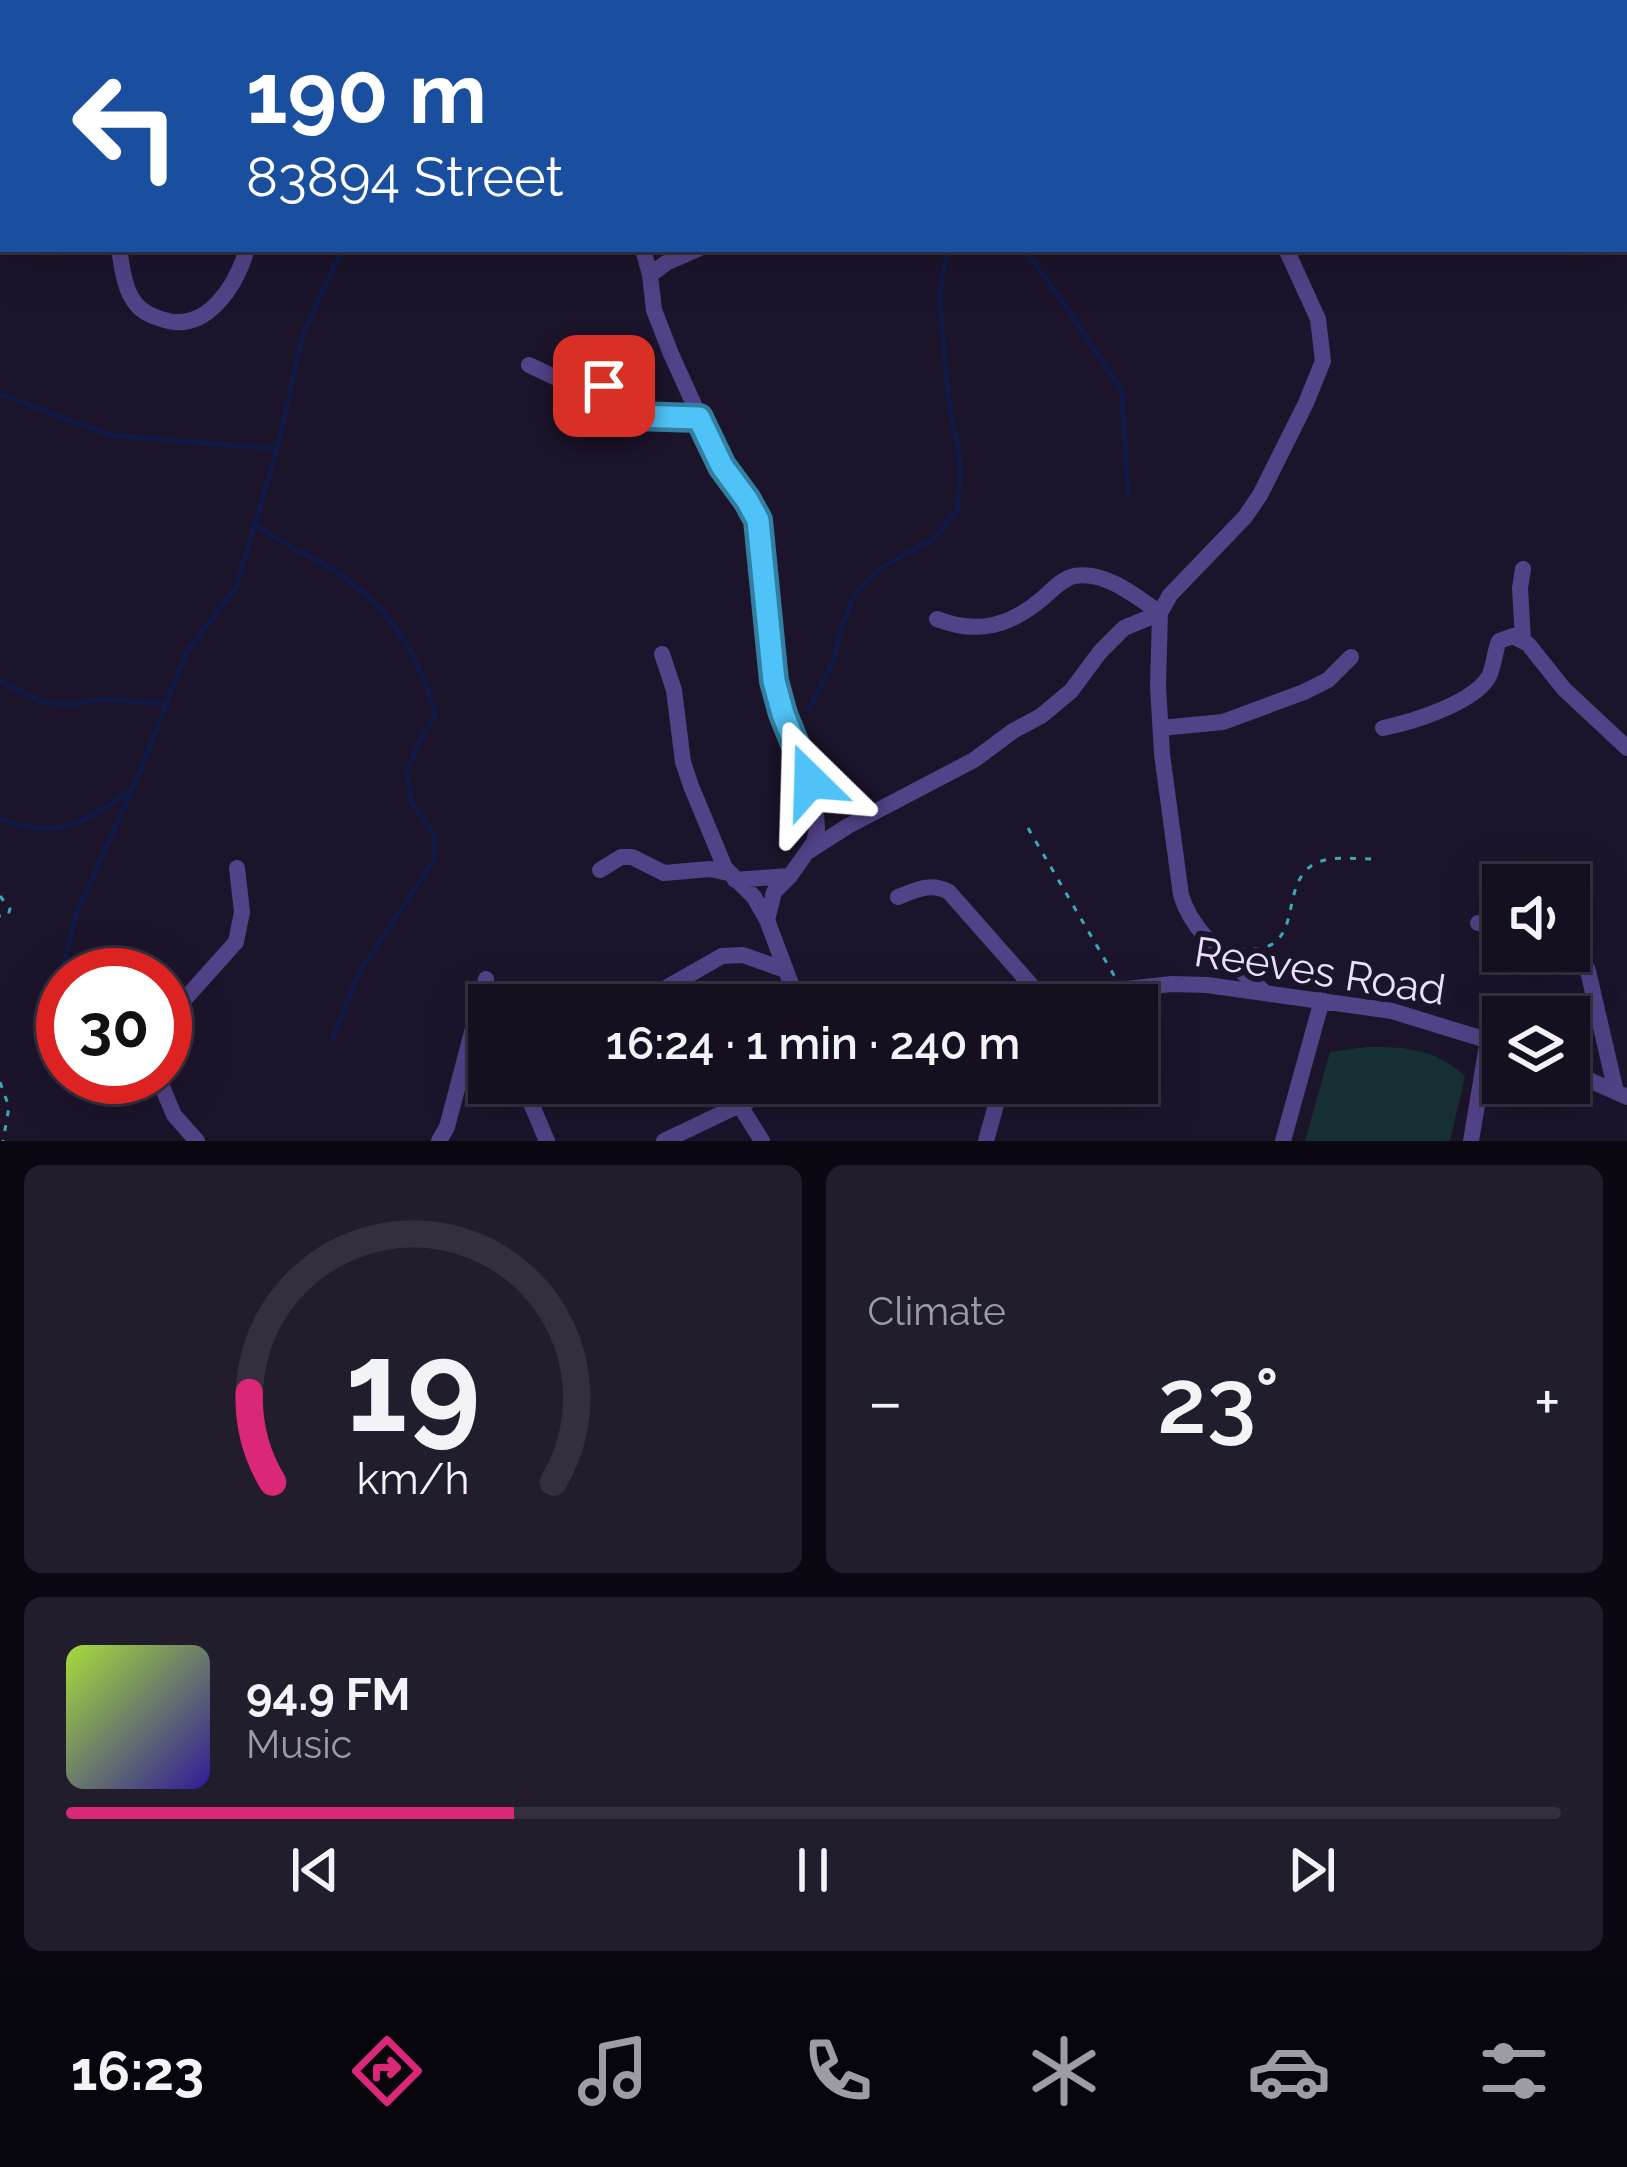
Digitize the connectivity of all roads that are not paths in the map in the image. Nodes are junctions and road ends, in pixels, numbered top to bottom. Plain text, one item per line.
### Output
1 (120, 252) edge
2 (246, 252) edge
3 (644, 252) edge
4 (691, 252) edge
5 (1287, 252) edge
6 (650, 275) junction
7 (530, 365) dead end
8 (699, 418) junction
9 (1523, 569) dead end
10 (1160, 613) junction
11 (937, 619) dead end
12 (1523, 640) junction
13 (662, 653) dead end
14 (1351, 657) dead end
15 (1161, 728) junction
16 (1383, 728) dead end
17 (1627, 748) edge
18 (809, 851) junction
19 (237, 868) dead end
20 (600, 870) dead end
21 (790, 875) junction
22 (732, 876) junction
23 (898, 896) dead end
24 (767, 920) junction
25 (1478, 923) dead end
26 (1482, 924) edge
27 (1218, 949) junction
28 (785, 970) junction
29 (1588, 972) edge
30 (486, 979) dead end
31 (673, 984) edge
32 (791, 984) edge
33 (1019, 984) edge
34 (1158, 984) edge
35 (1207, 985) junction
36 (1263, 991) junction
37 (192, 992) edge
38 (1322, 1000) junction
39 (1482, 1038) edge
40 (1590, 1081) edge
41 (1621, 1095) edge
42 (1482, 1097) edge
43 (170, 1104) edge
44 (531, 1104) edge
45 (739, 1104) joint
46 (996, 1104) edge
47 (197, 1141) edge
48 (439, 1141) edge
49 (547, 1141) edge
50 (664, 1141) edge
51 (762, 1141) edge
52 (986, 1141) edge
53 (1283, 1141) edge
54 (1471, 1141) edge

1 - 2 street
3 - 6 street
4 - 6 street
5 - 10 street
6 - 8 street
7 - 8 street
8 - 18 street
9 - 12 street
10 - 11 street
10 - 15 street
10 - 18 street
12 - 16 street
12 - 17 street
13 - 22 street
14 - 15 street
15 - 27 street
18 - 21 street
19 - 37 street
20 - 22 street
21 - 22 street
21 - 24 street
22 - 24 street
23 - 33 street
24 - 28 street
25 - 26 street
27 - 35 street
27 - 36 street
28 - 31 street
28 - 32 street
29 - 41 street
30 - 48 street
34 - 35 street, Reeves Road
35 - 36 street, Reeves Road
36 - 38 street, Reeves Road
38 - 39 street, Reeves Road
38 - 53 street
40 - 41 street
42 - 54 street
43 - 47 street
44 - 49 street
45 - 50 street
45 - 51 street
46 - 52 street

